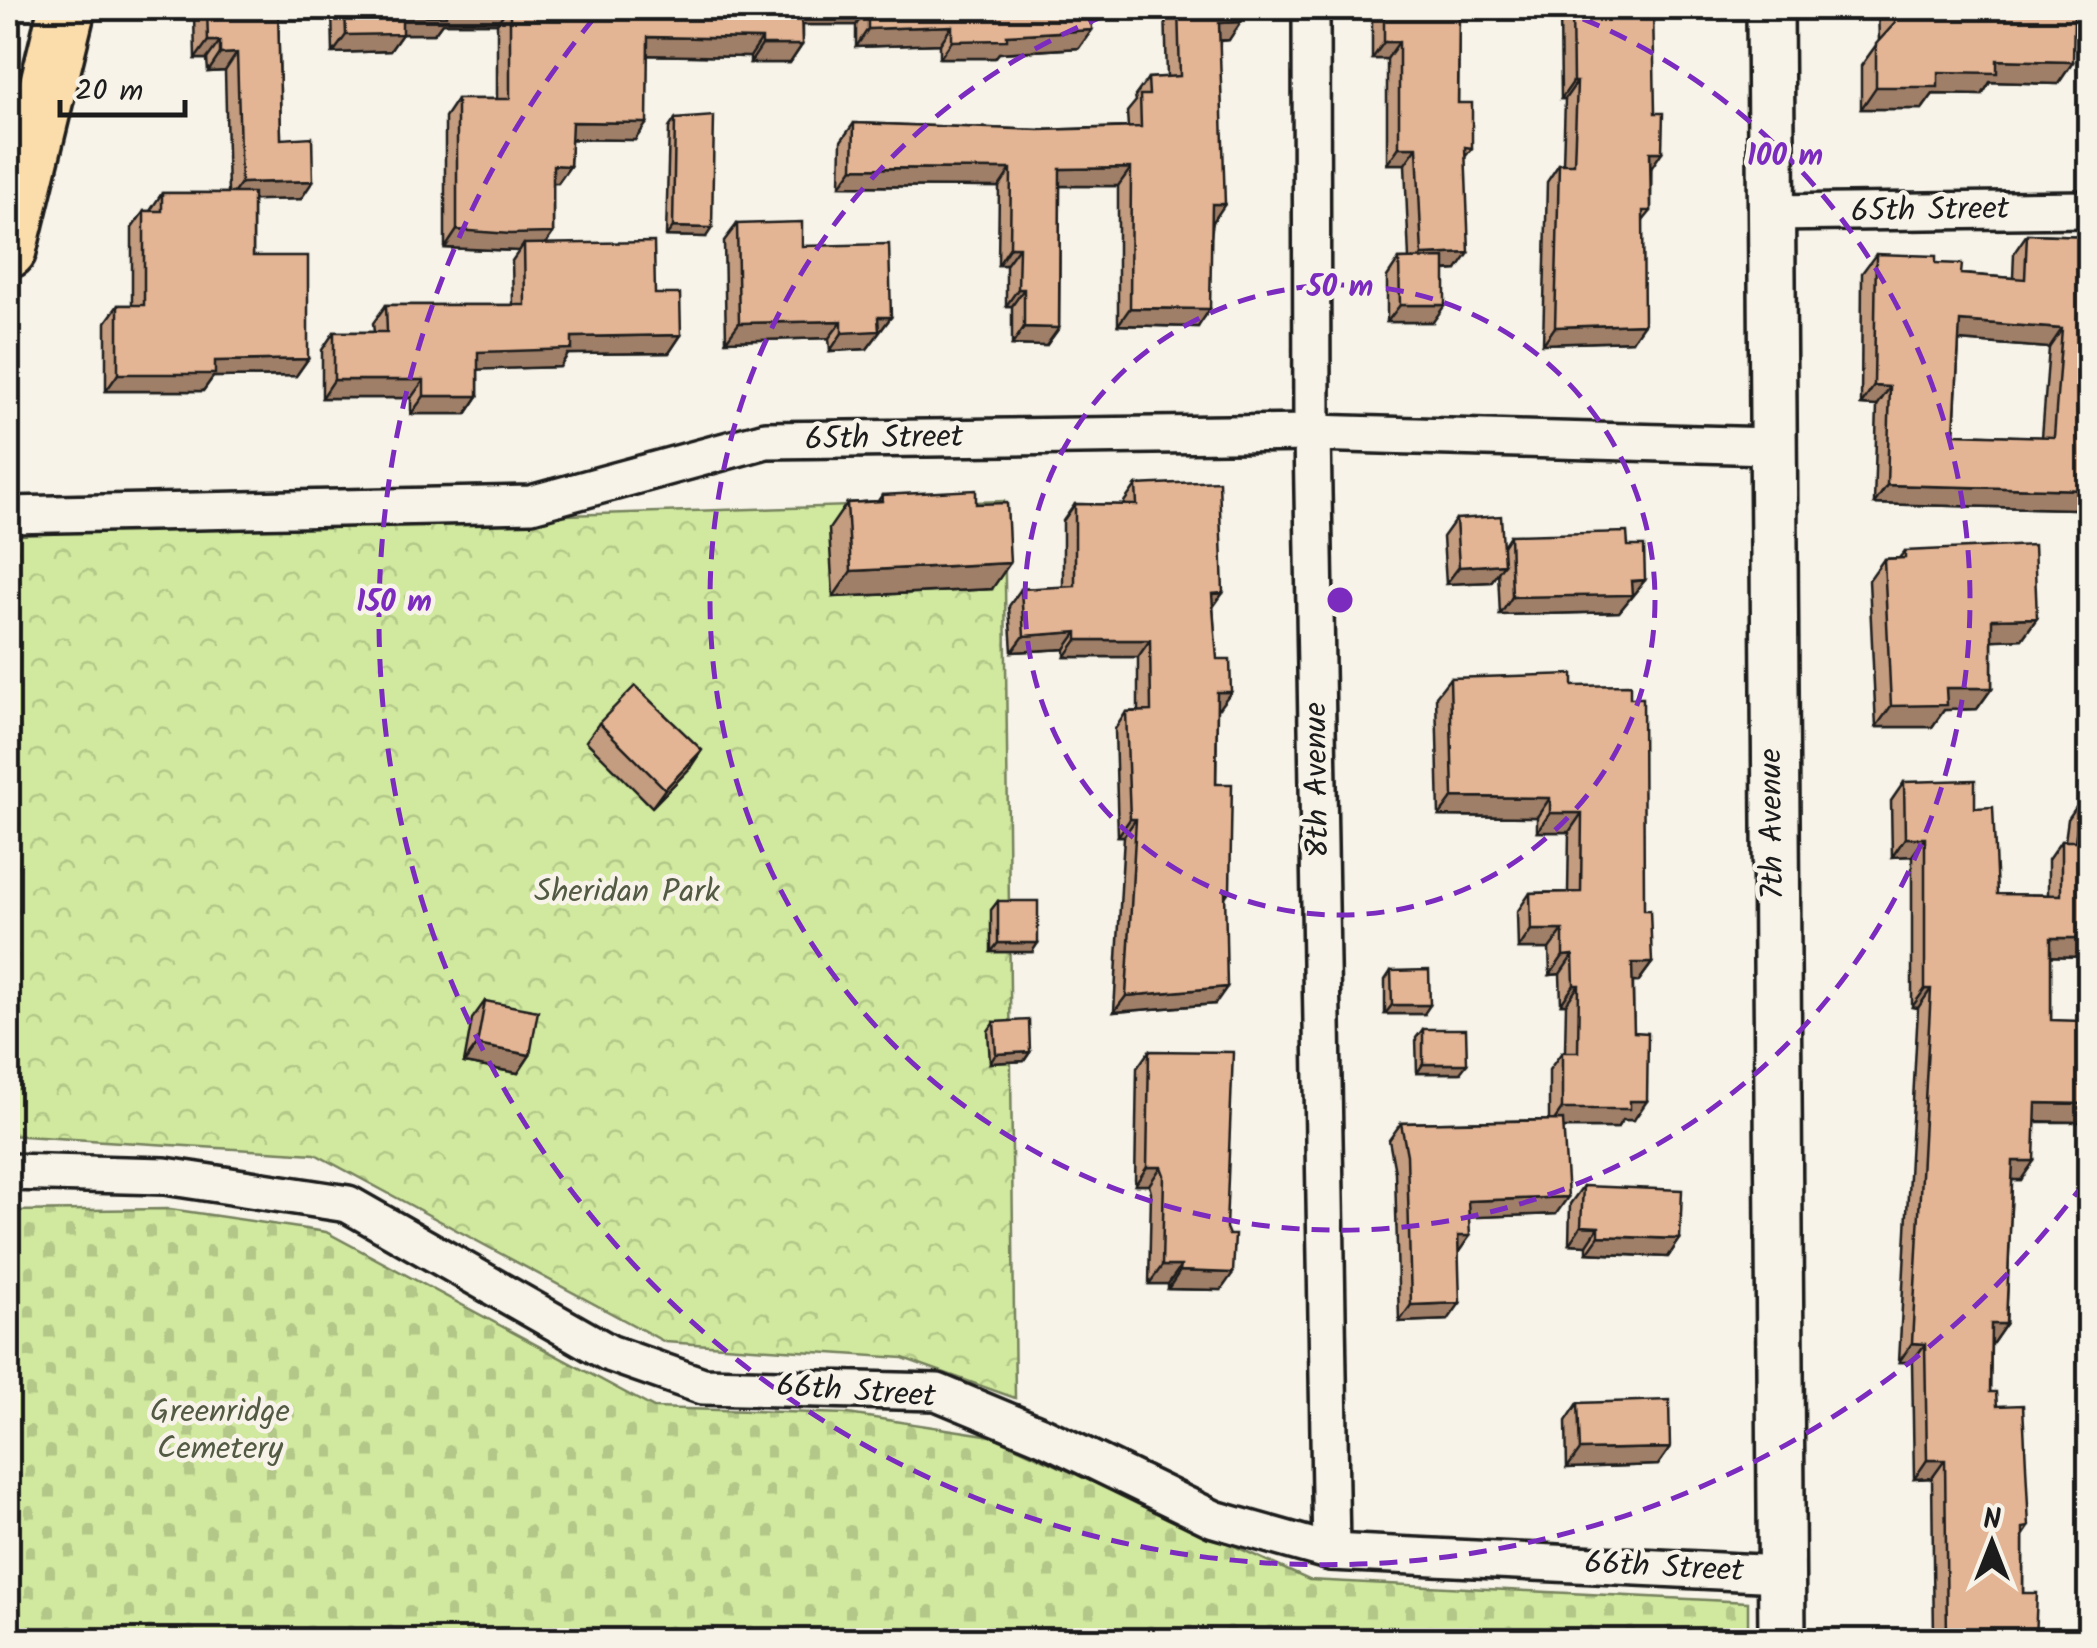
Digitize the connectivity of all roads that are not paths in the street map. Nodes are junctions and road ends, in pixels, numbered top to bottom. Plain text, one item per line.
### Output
1 (67, 8) edge
2 (1311, 8) edge
3 (1770, 8) edge
4 (2090, 209) edge
5 (1770, 213) junction
6 (8, 250) edge
7 (1312, 433) junction
8 (1770, 446) junction
9 (8, 515) edge
10 (8, 1172) edge
11 (1331, 1552) junction
12 (1781, 1574) junction
13 (1782, 1640) edge

1 - 6 main road
2 - 7 street, 8th Avenue
3 - 5 street, 7th Avenue
4 - 5 street, 65th Street
5 - 8 street, 7th Avenue
7 - 8 street, 65th Street
7 - 9 street, 65th Street
7 - 11 street, 8th Avenue
8 - 12 street, 7th Avenue
10 - 11 street, 66th Street
11 - 12 street, 66th Street
12 - 13 street, 7th Avenue

